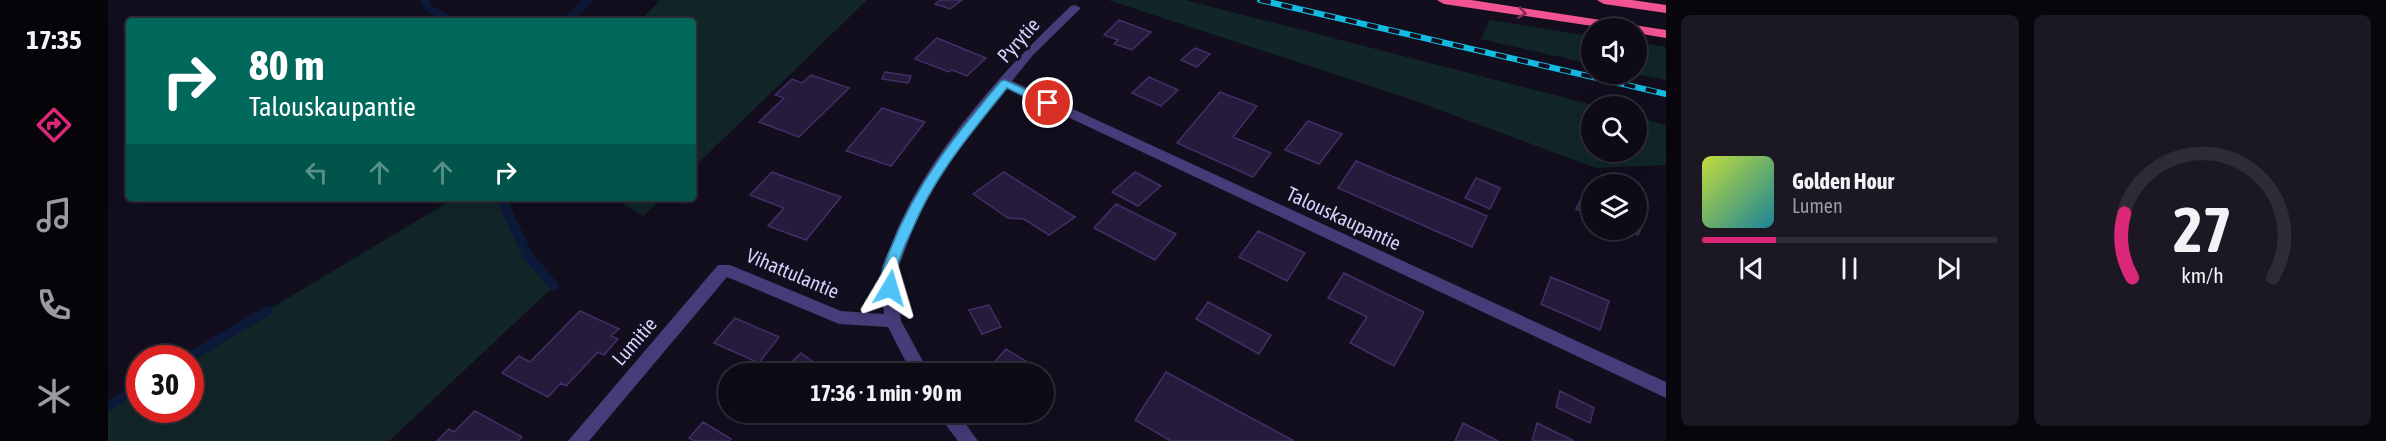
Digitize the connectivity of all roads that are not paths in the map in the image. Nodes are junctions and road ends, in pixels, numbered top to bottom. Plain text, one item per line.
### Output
1 (1444, 0) edge
2 (1604, 0) edge
3 (1075, 8) dead end
4 (1666, 9) edge
5 (1581, 21) edge
6 (1647, 31) edge
7 (1666, 34) edge
8 (1005, 83) junction
9 (724, 269) joint
10 (893, 321) junction
11 (915, 363) edge
12 (1666, 390) edge
13 (954, 423) edge
14 (577, 441) edge
15 (969, 441) edge

1 -> 5 highway
2 - 4 highway
3 - 8 street, Pyrytie
6 - 7 highway
8 - 10 street, Pyrytie
8 - 12 street, Talouskaupantie
9 - 10 street, Vihattulantie
9 - 14 street, Lumitie
10 - 11 street
13 - 15 street

